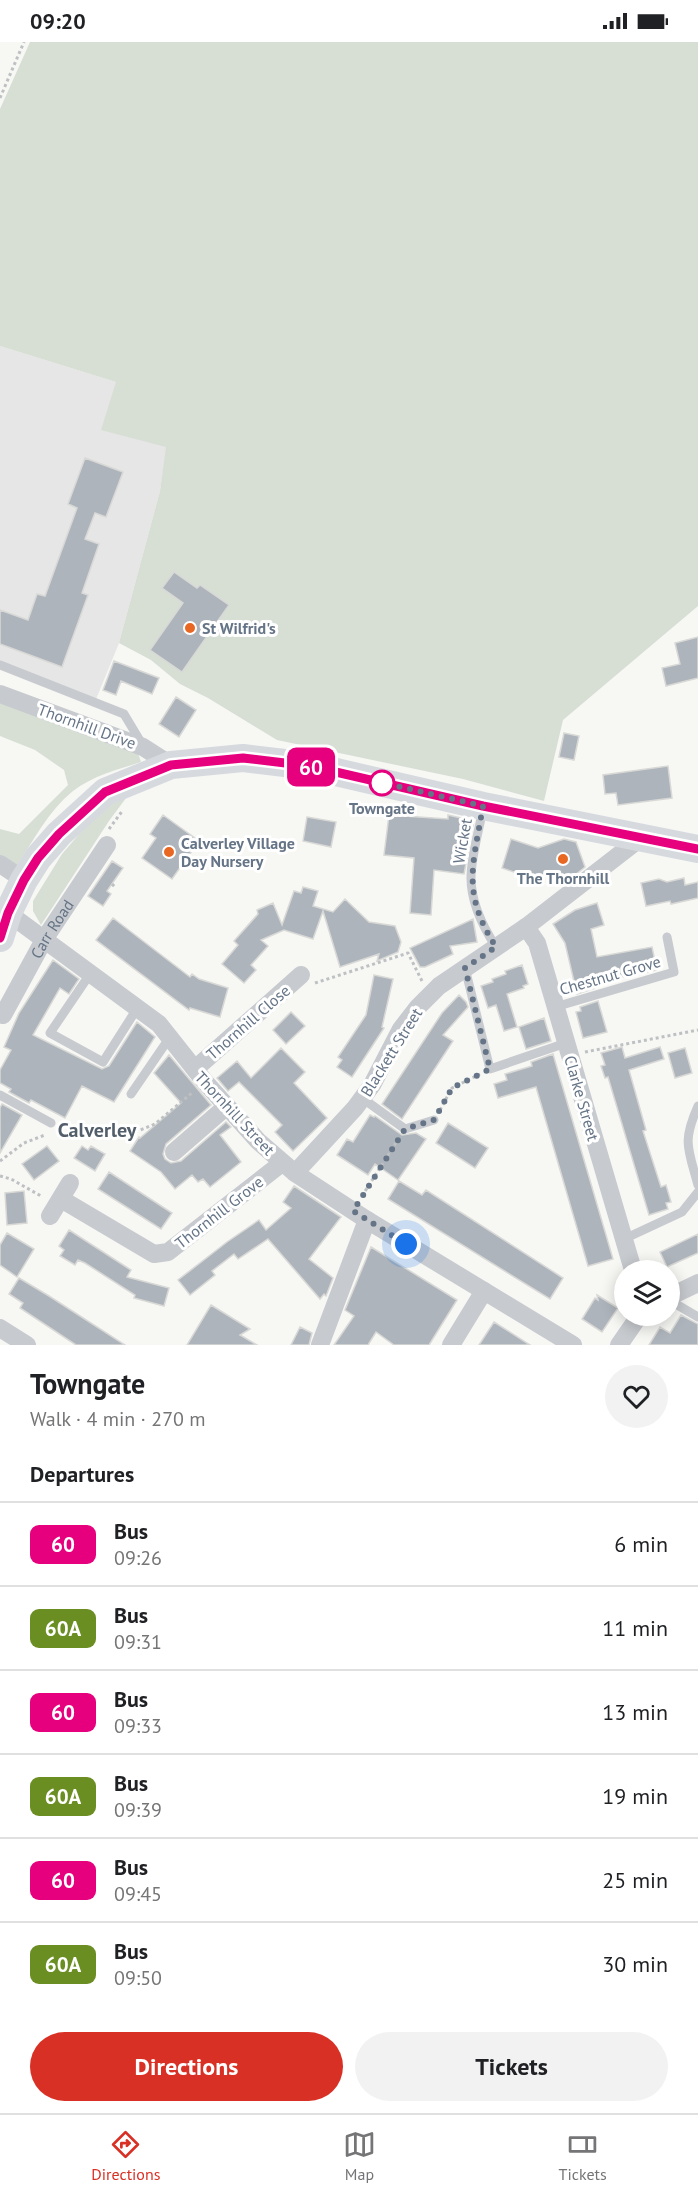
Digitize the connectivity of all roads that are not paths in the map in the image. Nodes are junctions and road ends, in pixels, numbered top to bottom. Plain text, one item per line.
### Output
1 (0, 665) edge
2 (0, 694) edge
3 (143, 747) junction
4 (171, 765) junction
5 (483, 806) junction
6 (642, 837) junction
7 (107, 845) road end
8 (698, 849) edge
9 (0, 864) edge
10 (24, 880) junction
11 (4, 925) edge
12 (526, 927) junction
13 (45, 938) junction
14 (667, 938) dead end
15 (496, 947) junction
16 (465, 968) junction
17 (90, 974) junction
18 (301, 975) road end
19 (138, 1007) junction
20 (555, 1007) junction
21 (3, 1015) dead end
22 (170, 1037) junction
23 (568, 1049) junction
24 (200, 1076) junction
25 (131, 1094) dead end
26 (0, 1095) edge
27 (362, 1098) junction
28 (227, 1106) junction
29 (698, 1106) edge
30 (434, 1120) road end
31 (51, 1123) dead end
32 (174, 1152) dead end
33 (289, 1168) junction
34 (698, 1185) edge
35 (698, 1192) edge
36 (360, 1215) junction
37 (50, 1216) dead end
38 (624, 1239) junction
39 (630, 1260) edge
40 (698, 1283) edge
41 (484, 1291) junction
42 (680, 1292) edge
43 (680, 1305) edge
44 (698, 1317) edge
45 (632, 1326) edge
46 (0, 1328) edge
47 (27, 1345) edge
48 (320, 1345) edge
49 (451, 1345) edge
50 (573, 1345) edge
51 (619, 1345) edge

1 - 3 lane
2 - 3 street, Thornhill Drive
3 - 4 street, Thornhill Drive
4 - 5 main road
4 - 10 main road
5 - 6 main road
5 - 15 lane, Wicket
6 - 8 main road
6 - 12 street, Blackett Street
7 - 13 street, Carr Road
9 - 10 street
10 - 11 main road
11 - 13 street, Thornhill Street
12 - 15 street, Blackett Street
12 - 20 street, Clarke Street
13 - 17 street, Thornhill Street
13 - 21 street, Carr Road
14 - 20 lane, Chestnut Grove
15 - 16 street, Blackett Street
16 - 23 lane
16 - 27 street, Blackett Street
17 - 19 street, Thornhill Street
17 - 19 lane
18 - 24 street, Thornhill Close
19 - 22 street, Thornhill Street
20 - 23 street, Clarke Street
22 - 24 street, Thornhill Street
22 - 25 lane
23 - 38 street, Clarke Street
24 - 28 street, Thornhill Street
26 - 31 lane
27 - 30 lane
27 - 33 street, Blackett Street
28 - 32 street
28 - 33 street, Thornhill Street
29 - 34 lane
33 - 36 street, Thornhill Street
33 - 37 street, Thornhill Grove
35 - 38 lane
36 - 41 street, Thornhill Street
36 - 48 street
38 - 39 street, Clarke Street
40 - 42 street
41 - 49 street
41 - 50 street, Thornhill Street
43 - 44 lane
45 - 51 street
46 - 47 street

